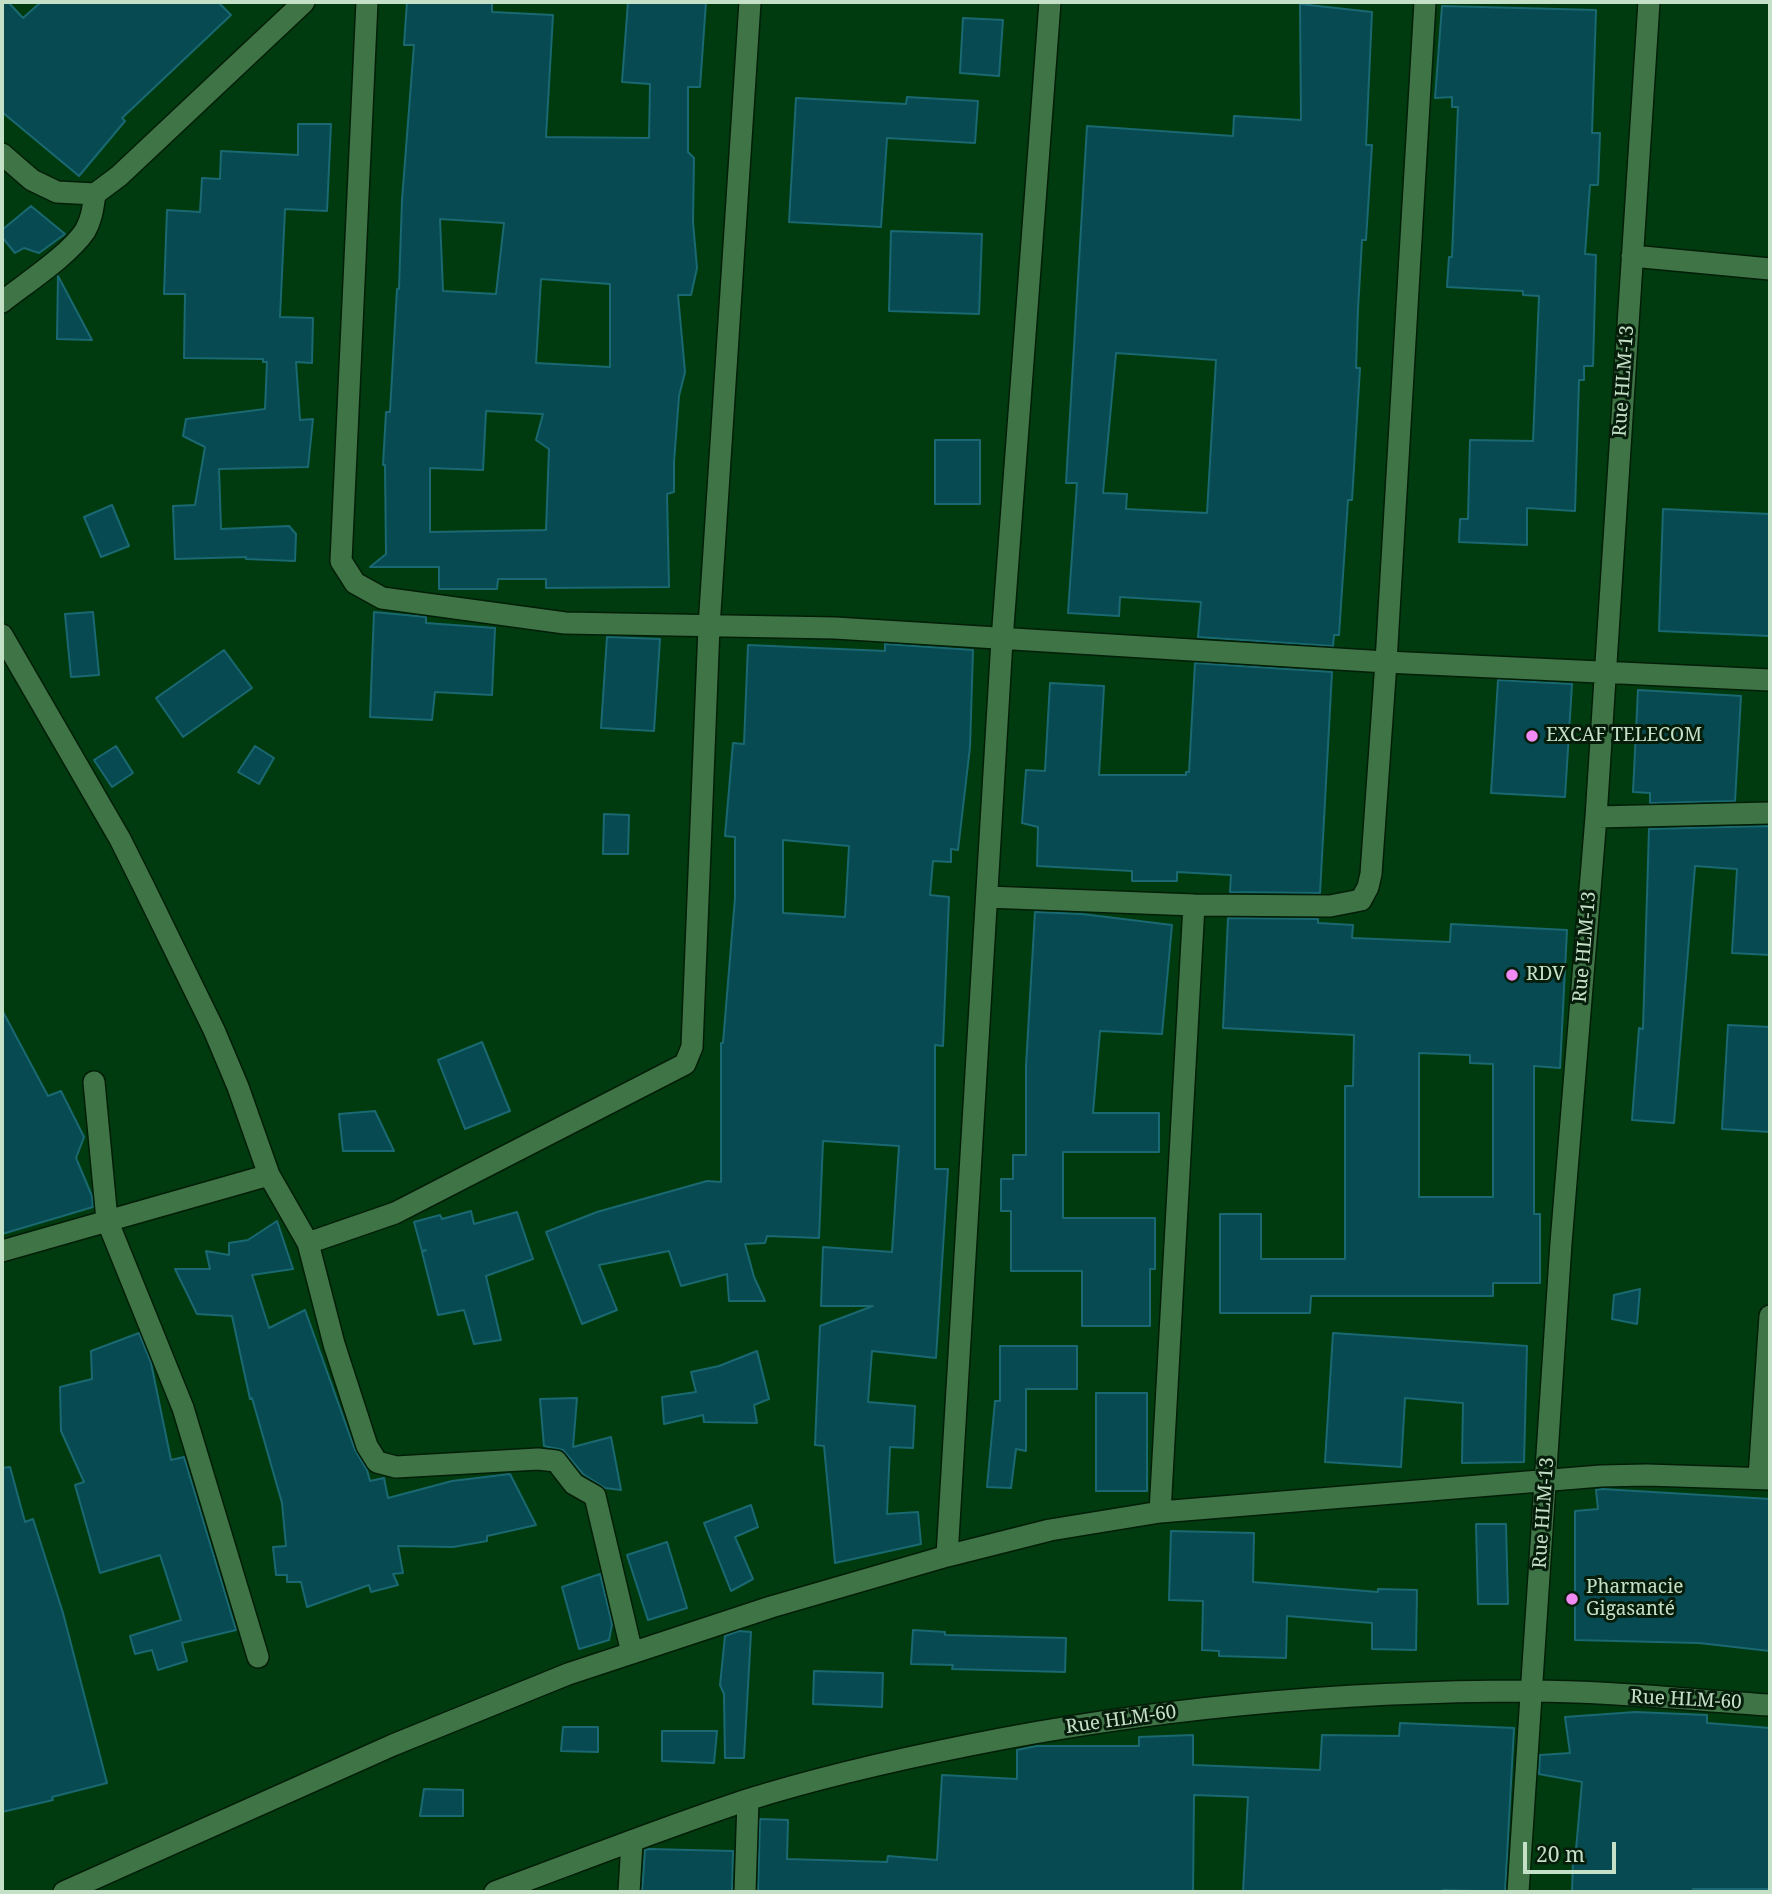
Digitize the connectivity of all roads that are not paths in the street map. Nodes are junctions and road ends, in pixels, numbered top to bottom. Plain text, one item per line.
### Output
1 (304, 2) edge
2 (367, 2) edge
3 (750, 2) edge
4 (1050, 2) edge
5 (1425, 2) edge
6 (1649, 2) edge
7 (2, 154) edge
8 (95, 194) junction
9 (1632, 256) junction
10 (1770, 269) edge
11 (2, 302) edge
12 (709, 627) junction
13 (2, 635) edge
14 (1002, 640) junction
15 (1386, 662) junction
16 (1605, 673) junction
17 (1770, 680) edge
18 (1770, 813) edge
19 (1596, 817) junction
20 (987, 897) junction
21 (1194, 905) junction
22 (94, 1082) dead end
23 (269, 1175) junction
24 (107, 1220) junction
25 (308, 1243) junction
26 (2, 1251) edge
27 (1770, 1316) edge
28 (1765, 1478) edge
29 (1546, 1480) junction
30 (1160, 1512) junction
31 (947, 1556) junction
32 (632, 1653) junction
33 (258, 1657) dead end
34 (1532, 1691) junction
35 (1770, 1705) edge
36 (748, 1800) junction
37 (632, 1842) junction
38 (64, 1892) edge
39 (495, 1892) edge
40 (629, 1892) edge
41 (745, 1892) edge
42 (1518, 1892) edge

1 - 8 street
2 - 12 street
3 - 12 street
4 - 14 street
5 - 15 street
6 - 9 street, Rue HLM-13
7 - 8 street
8 - 11 street
9 - 10 street
9 - 16 street, Rue HLM-13
12 - 14 street
12 - 25 street
13 - 23 street
14 - 15 street
14 - 20 street
15 - 16 street
15 - 21 street
16 - 17 street
16 - 19 street, Rue HLM-13
18 - 19 street
19 - 29 street, Rue HLM-13
20 - 21 street
20 - 31 street
21 - 30 street
22 - 24 street
23 - 24 street
23 - 25 street
24 - 26 street
24 - 33 street
25 - 32 street
27 - 28 street
28 - 29 street
29 - 30 street
29 - 34 street, Rue HLM-13
30 - 31 street
31 - 32 street
32 - 38 street
34 - 35 street, Rue HLM-60
34 - 36 street, Rue HLM-60
34 - 42 street, Rue HLM-13
36 - 37 street, Rue HLM-60
36 - 41 street
37 - 39 street, Rue HLM-60
37 - 40 street

